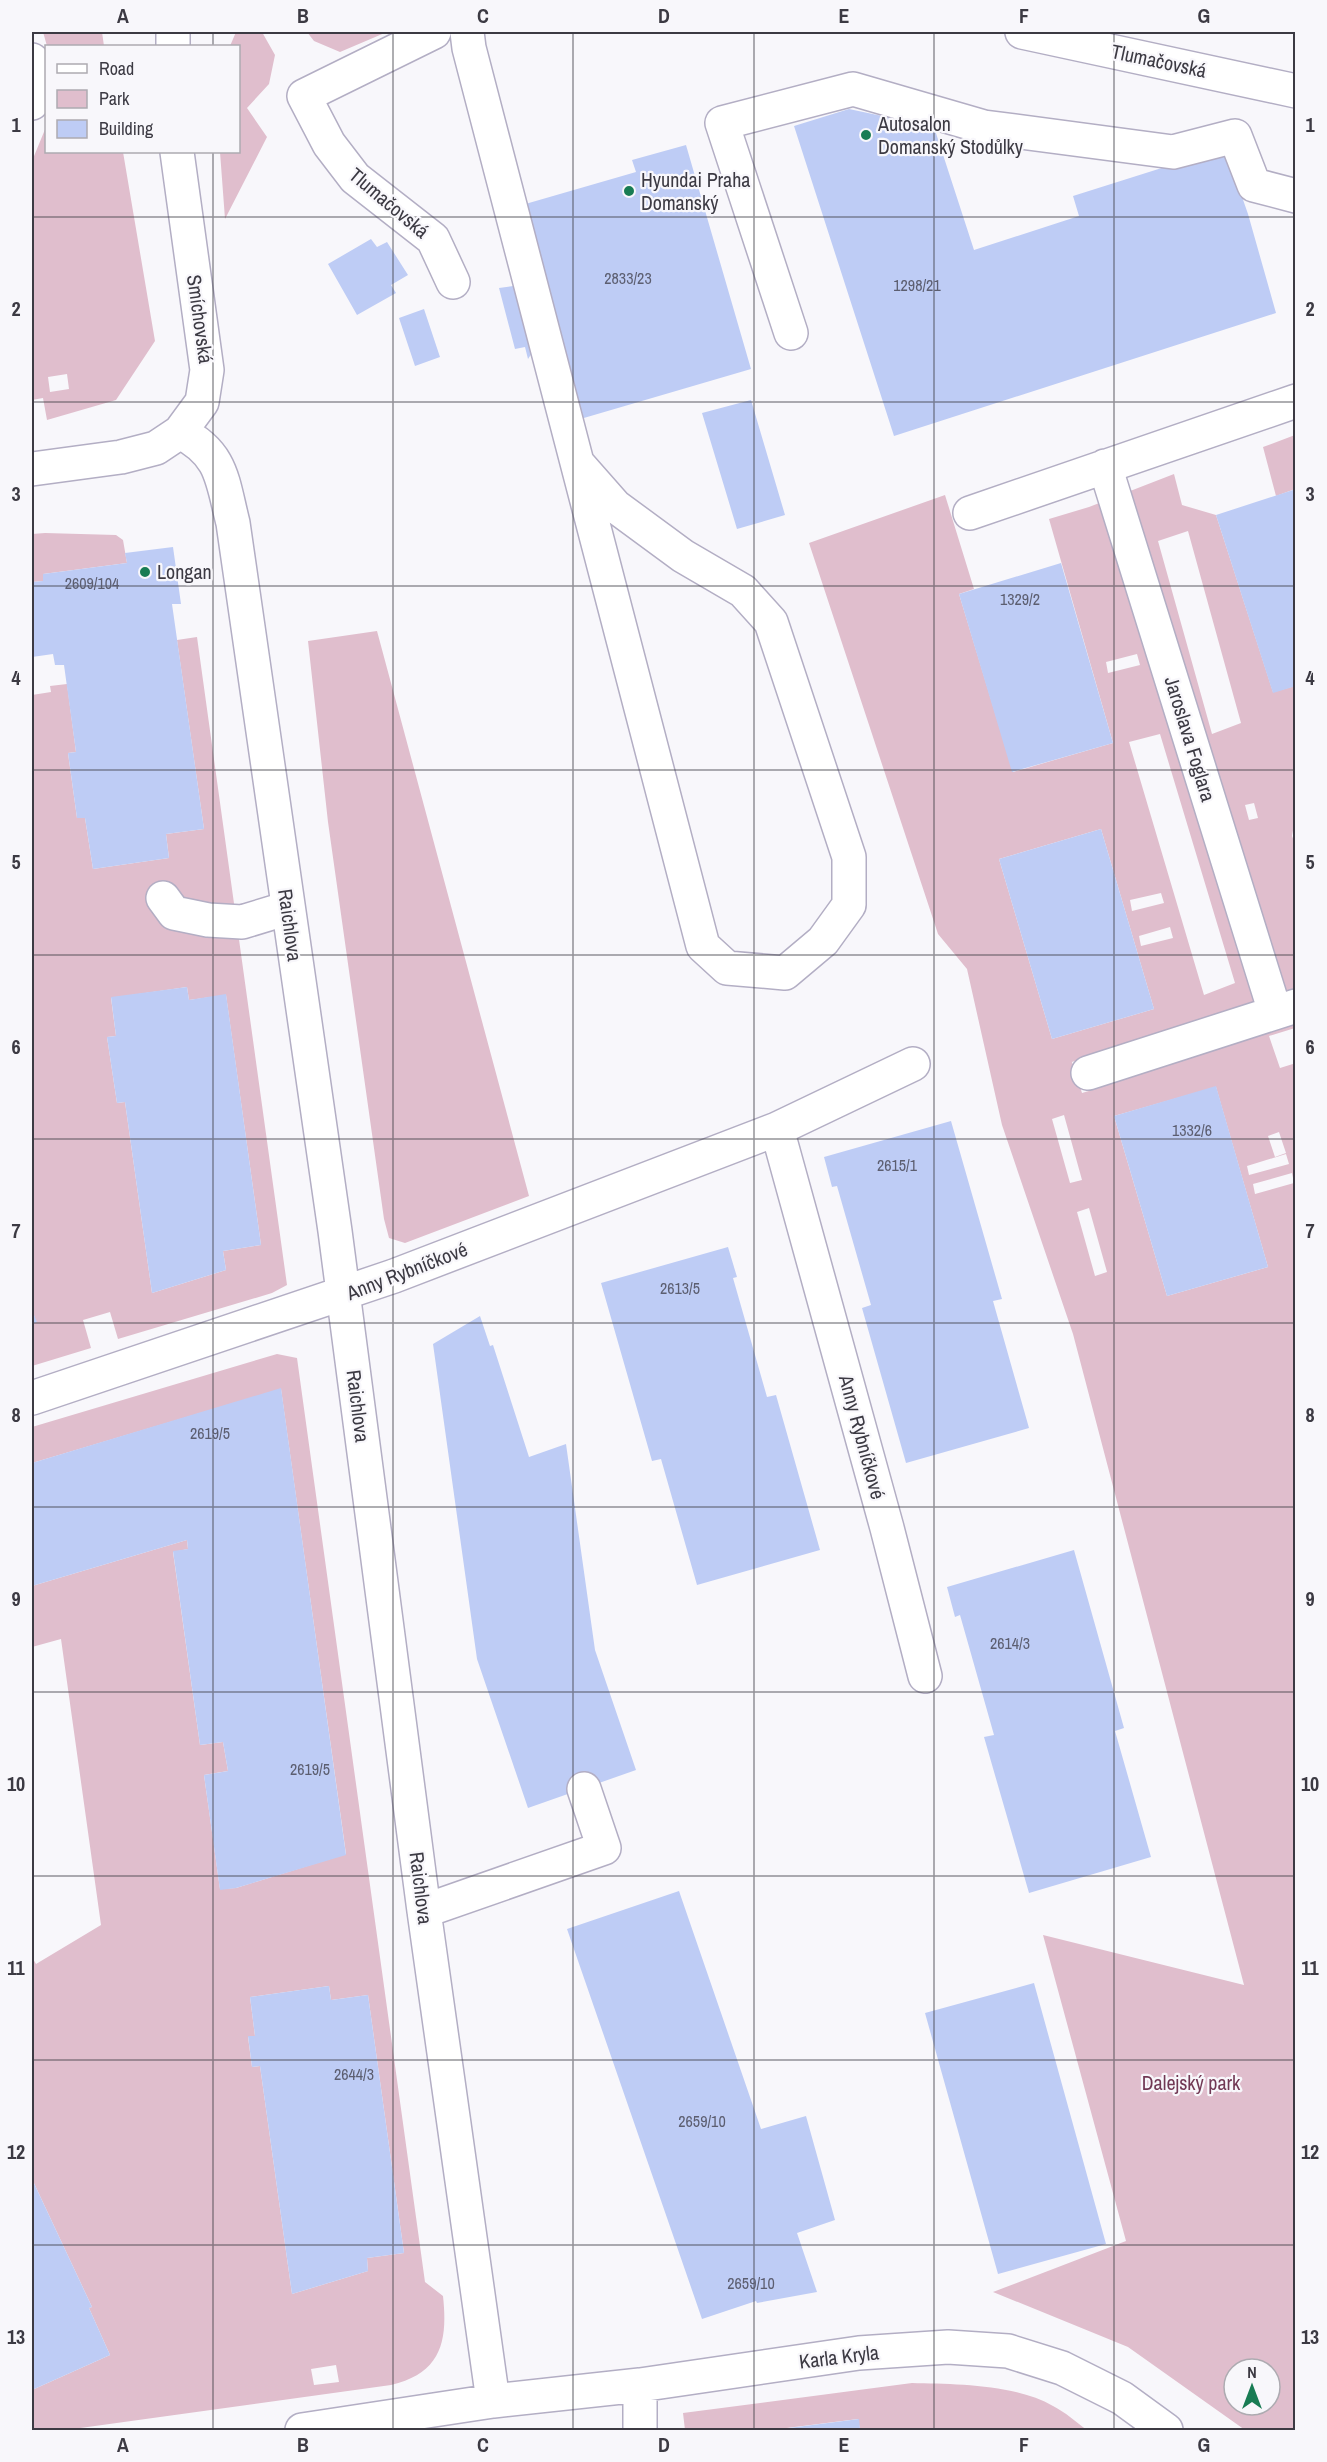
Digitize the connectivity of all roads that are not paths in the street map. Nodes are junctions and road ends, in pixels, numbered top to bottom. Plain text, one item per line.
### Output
1 (434, 32) edge
2 (467, 32) edge
3 (1022, 32) edge
4 (32, 60) edge
5 (1296, 91) edge
6 (32, 103) edge
7 (177, 153) edge
8 (1296, 196) edge
9 (453, 282) dead end
10 (791, 333) dead end
11 (1296, 401) edge
12 (180, 432) junction
13 (578, 464) junction
14 (1105, 466) junction
15 (32, 469) edge
16 (970, 513) dead end
17 (163, 898) dead end
18 (288, 908) junction
19 (1285, 1009) edge
20 (913, 1064) dead end
21 (1088, 1073) dead end
22 (777, 1129) junction
23 (344, 1295) junction
24 (32, 1398) edge
25 (925, 1676) dead end
26 (584, 1789) dead end
27 (424, 1911) junction
28 (639, 2385) junction
29 (493, 2401) junction
30 (312, 2430) edge
31 (640, 2430) edge
32 (1166, 2430) edge

1 - 9 street, Tlumačovská
2 - 13 street
3 - 5 street, Tlumačovská
4 - 6 street
7 - 12 street, Smíchovská
8 - 10 street
11 - 14 street
12 - 15 street, Smíchovská
12 - 18 street, Raichlova
13 - 13 street
14 - 16 street
14 - 19 street, Jaroslava Foglara
17 - 18 street
18 - 23 street, Raichlova
19 - 21 street, Jaroslava Foglara
20 - 22 street, Anny Rybníčkové
22 - 23 street, Anny Rybníčkové
22 - 25 street, Anny Rybníčkové
23 - 24 street, Anny Rybníčkové
23 - 27 street, Raichlova
26 - 27 street
27 - 29 street, Raichlova
28 - 29 street, Karla Kryla
28 - 31 street
28 - 32 street, Karla Kryla
29 - 30 street, Karla Kryla

